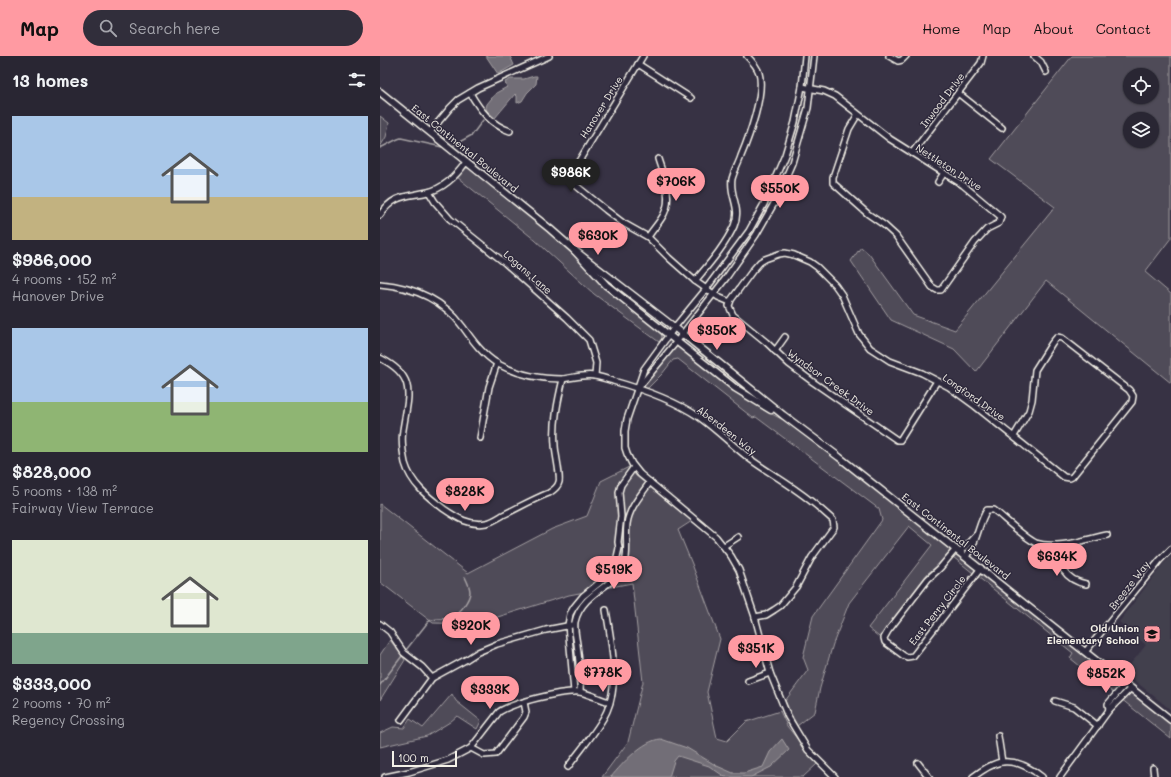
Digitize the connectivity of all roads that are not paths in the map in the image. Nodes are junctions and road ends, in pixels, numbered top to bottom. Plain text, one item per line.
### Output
1 (549, 56) edge
2 (643, 56) edge
3 (747, 56) edge
4 (805, 56) edge
5 (814, 56) edge
6 (889, 56) edge
7 (906, 56) edge
8 (983, 56) edge
9 (1034, 56) edge
10 (638, 64) junction
11 (1046, 72) dead end
12 (802, 87) junction
13 (810, 89) junction
14 (380, 92) edge
15 (470, 93) junction
16 (958, 93) junction
17 (691, 98) dead end
18 (858, 114) junction
19 (1002, 128) dead end
20 (510, 131) dead end
21 (430, 132) junction
22 (912, 154) junction
23 (658, 159) dead end
24 (466, 162) junction
25 (944, 173) junction
26 (938, 182) dead end
27 (429, 192) junction
28 (380, 215) edge
29 (648, 236) junction
30 (574, 250) junction
31 (695, 281) junction
32 (380, 284) edge
33 (706, 289) junction
34 (713, 294) junction
35 (730, 302) junction
36 (674, 328) junction
37 (669, 334) junction
38 (682, 334) junction
39 (785, 337) dead end
40 (678, 341) junction
41 (775, 350) junction
42 (380, 358) edge
43 (497, 363) junction
44 (595, 376) junction
45 (563, 379) junction
46 (937, 381) junction
47 (638, 388) junction
48 (783, 415) junction
49 (1014, 436) junction
50 (480, 438) dead end
51 (634, 467) junction
52 (650, 482) junction
53 (976, 535) junction
54 (1107, 535) dead end
55 (738, 537) dead end
56 (1056, 545) junction
57 (724, 546) junction
58 (1171, 549) edge
59 (958, 551) junction
60 (966, 557) junction
61 (980, 568) junction
62 (1086, 584) dead end
63 (606, 610) dead end
64 (755, 617) junction
65 (380, 624) edge
66 (574, 624) junction
67 (568, 626) junction
68 (1086, 651) junction
69 (770, 673) junction
70 (432, 678) junction
71 (748, 681) dead end
72 (1126, 683) junction
73 (1131, 688) junction
74 (577, 692) junction
75 (1055, 701) dead end
76 (524, 702) junction
77 (609, 702) junction
78 (1109, 710) junction
79 (401, 720) dead end
80 (1171, 720) edge
81 (1098, 726) junction
82 (998, 736) dead end
83 (471, 748) junction
84 (1002, 762) junction
85 (918, 763) dead end
86 (568, 767) dead end
87 (1153, 768) dead end
88 (385, 777) edge
89 (835, 777) edge
90 (930, 777) edge
91 (973, 777) edge
92 (1042, 777) edge
93 (1060, 777) edge
94 (1154, 777) edge

1 - 15 street
2 - 10 street, Hanover Drive
3 - 31 street
4 - 12 street
5 - 13 street
6 - 7 street
8 - 16 street, Inwood Drive
9 - 11 street
10 - 17 street
10 - 29 street, Hanover Drive
12 - 13 street, Nettleton Drive
12 - 33 street
13 - 18 street, Nettleton Drive
13 - 34 street
14 - 21 main road, East Continental Boulevard
15 - 20 street
15 - 21 street
16 - 19 street
16 - 22 street, Inwood Drive
18 - 22 street, Nettleton Drive
18 - 25 street, Nettleton Drive
21 - 24 main road, East Continental Boulevard
22 - 25 street, Nettleton Drive
23 - 29 street
24 - 27 street
24 - 30 main road, East Continental Boulevard
25 - 26 street
27 - 28 street
27 - 44 street, Logans Lane
29 - 31 street, Hanover Drive
30 - 36 main road, East Continental Boulevard
30 - 37 main road, East Continental Boulevard
31 - 33 street, Hanover Drive
32 - 43 street, Aberdeen Way
33 - 34 street
33 - 36 street
34 - 35 street
34 - 38 street
35 - 41 street, Wyndsor Creek Drive
35 - 46 street, Longford Drive
36 - 37 street
36 - 38 main road, East Continental Boulevard
37 - 40 main road, East Continental Boulevard
37 - 47 street
38 - 40 street
38 - 48 main road, East Continental Boulevard
39 - 41 street
40 - 47 street
40 - 48 main road, East Continental Boulevard
41 - 46 street, Wyndsor Creek Drive
42 - 45 street
43 - 45 street, Aberdeen Way
43 - 50 street
44 - 45 street, Aberdeen Way
44 - 47 street, Aberdeen Way
46 - 49 street, Longford Drive
47 - 51 street
47 - 64 street, Aberdeen Way
48 - 59 main road, East Continental Boulevard
49 - 49 street, Longford Drive
51 - 52 street
51 - 67 street
52 - 57 street
52 - 66 street
53 - 56 street
53 - 59 street
53 - 60 street
54 - 56 street
55 - 57 street
56 - 62 street
57 - 64 street
58 - 68 street, Breeze Way
59 - 60 main road, East Continental Boulevard
59 - 61 street, East Perry Circle
60 - 61 main road, East Continental Boulevard
61 - 68 main road, East Continental Boulevard
63 - 77 street
64 - 69 street
65 - 70 street
66 - 67 street
66 - 74 street
67 - 70 street
67 - 74 street
68 - 72 main road, East Continental Boulevard
69 - 71 street
69 - 89 street
70 - 79 street
72 - 73 main road, East Continental Boulevard
72 - 78 street
73 - 78 street
73 - 80 main road, East Continental Boulevard
74 - 76 street
74 - 77 street
75 - 81 street
76 - 83 street
76 - 83 street
77 - 86 street
78 - 81 street
81 - 93 street
82 - 84 street
83 - 88 street
84 - 91 street
84 - 92 street
85 - 90 street
87 - 94 street

